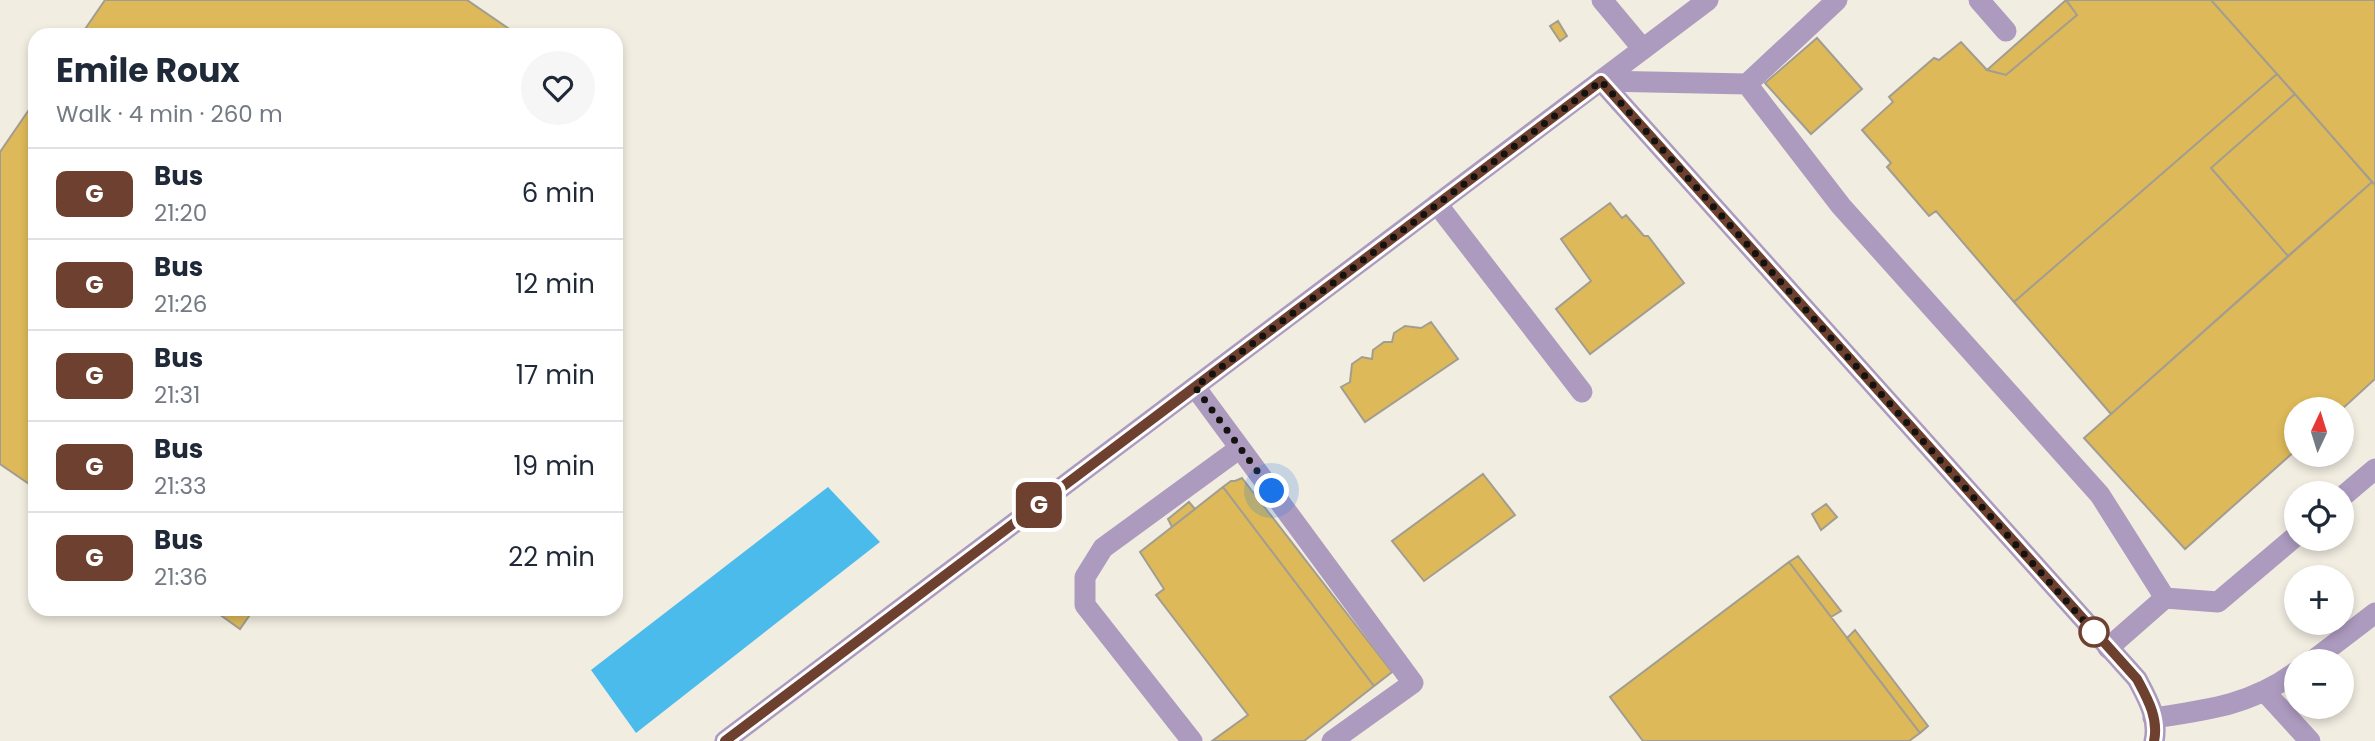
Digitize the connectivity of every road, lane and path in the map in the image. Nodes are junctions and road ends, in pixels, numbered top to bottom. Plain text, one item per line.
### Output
1 (1708, 0) edge
2 (1837, 0) edge
3 (1979, 0) edge
4 (1608, 2) edge
5 (2006, 31) dead end
6 (1643, 49) junction
7 (1601, 81) junction
8 (1747, 84) junction
9 (1437, 204) junction
10 (1195, 387) junction
11 (1582, 392) dead end
12 (1240, 448) junction
13 (2375, 469) edge
14 (2354, 487) edge
15 (2284, 546) edge
16 (2165, 598) junction
17 (2375, 613) edge
18 (2108, 648) junction
19 (2328, 649) edge
20 (2284, 680) edge
21 (2265, 692) junction
22 (2153, 718) junction
23 (725, 741) edge
24 (1192, 741) edge
25 (1332, 741) edge
26 (2154, 741) edge
27 (2310, 741) edge

1 - 6 street
2 - 8 street
3 - 5 street
4 - 6 street
6 - 7 street
7 - 8 street
7 - 9 street
7 - 18 street
8 - 16 street
9 - 10 street
9 - 11 street
10 - 12 street
10 - 23 street
12 - 24 street
12 - 25 street
13 - 14 street
15 - 16 street
16 - 18 street
17 - 19 street
18 - 22 street
20 - 21 street
21 - 22 street
21 - 27 street
22 - 26 street

